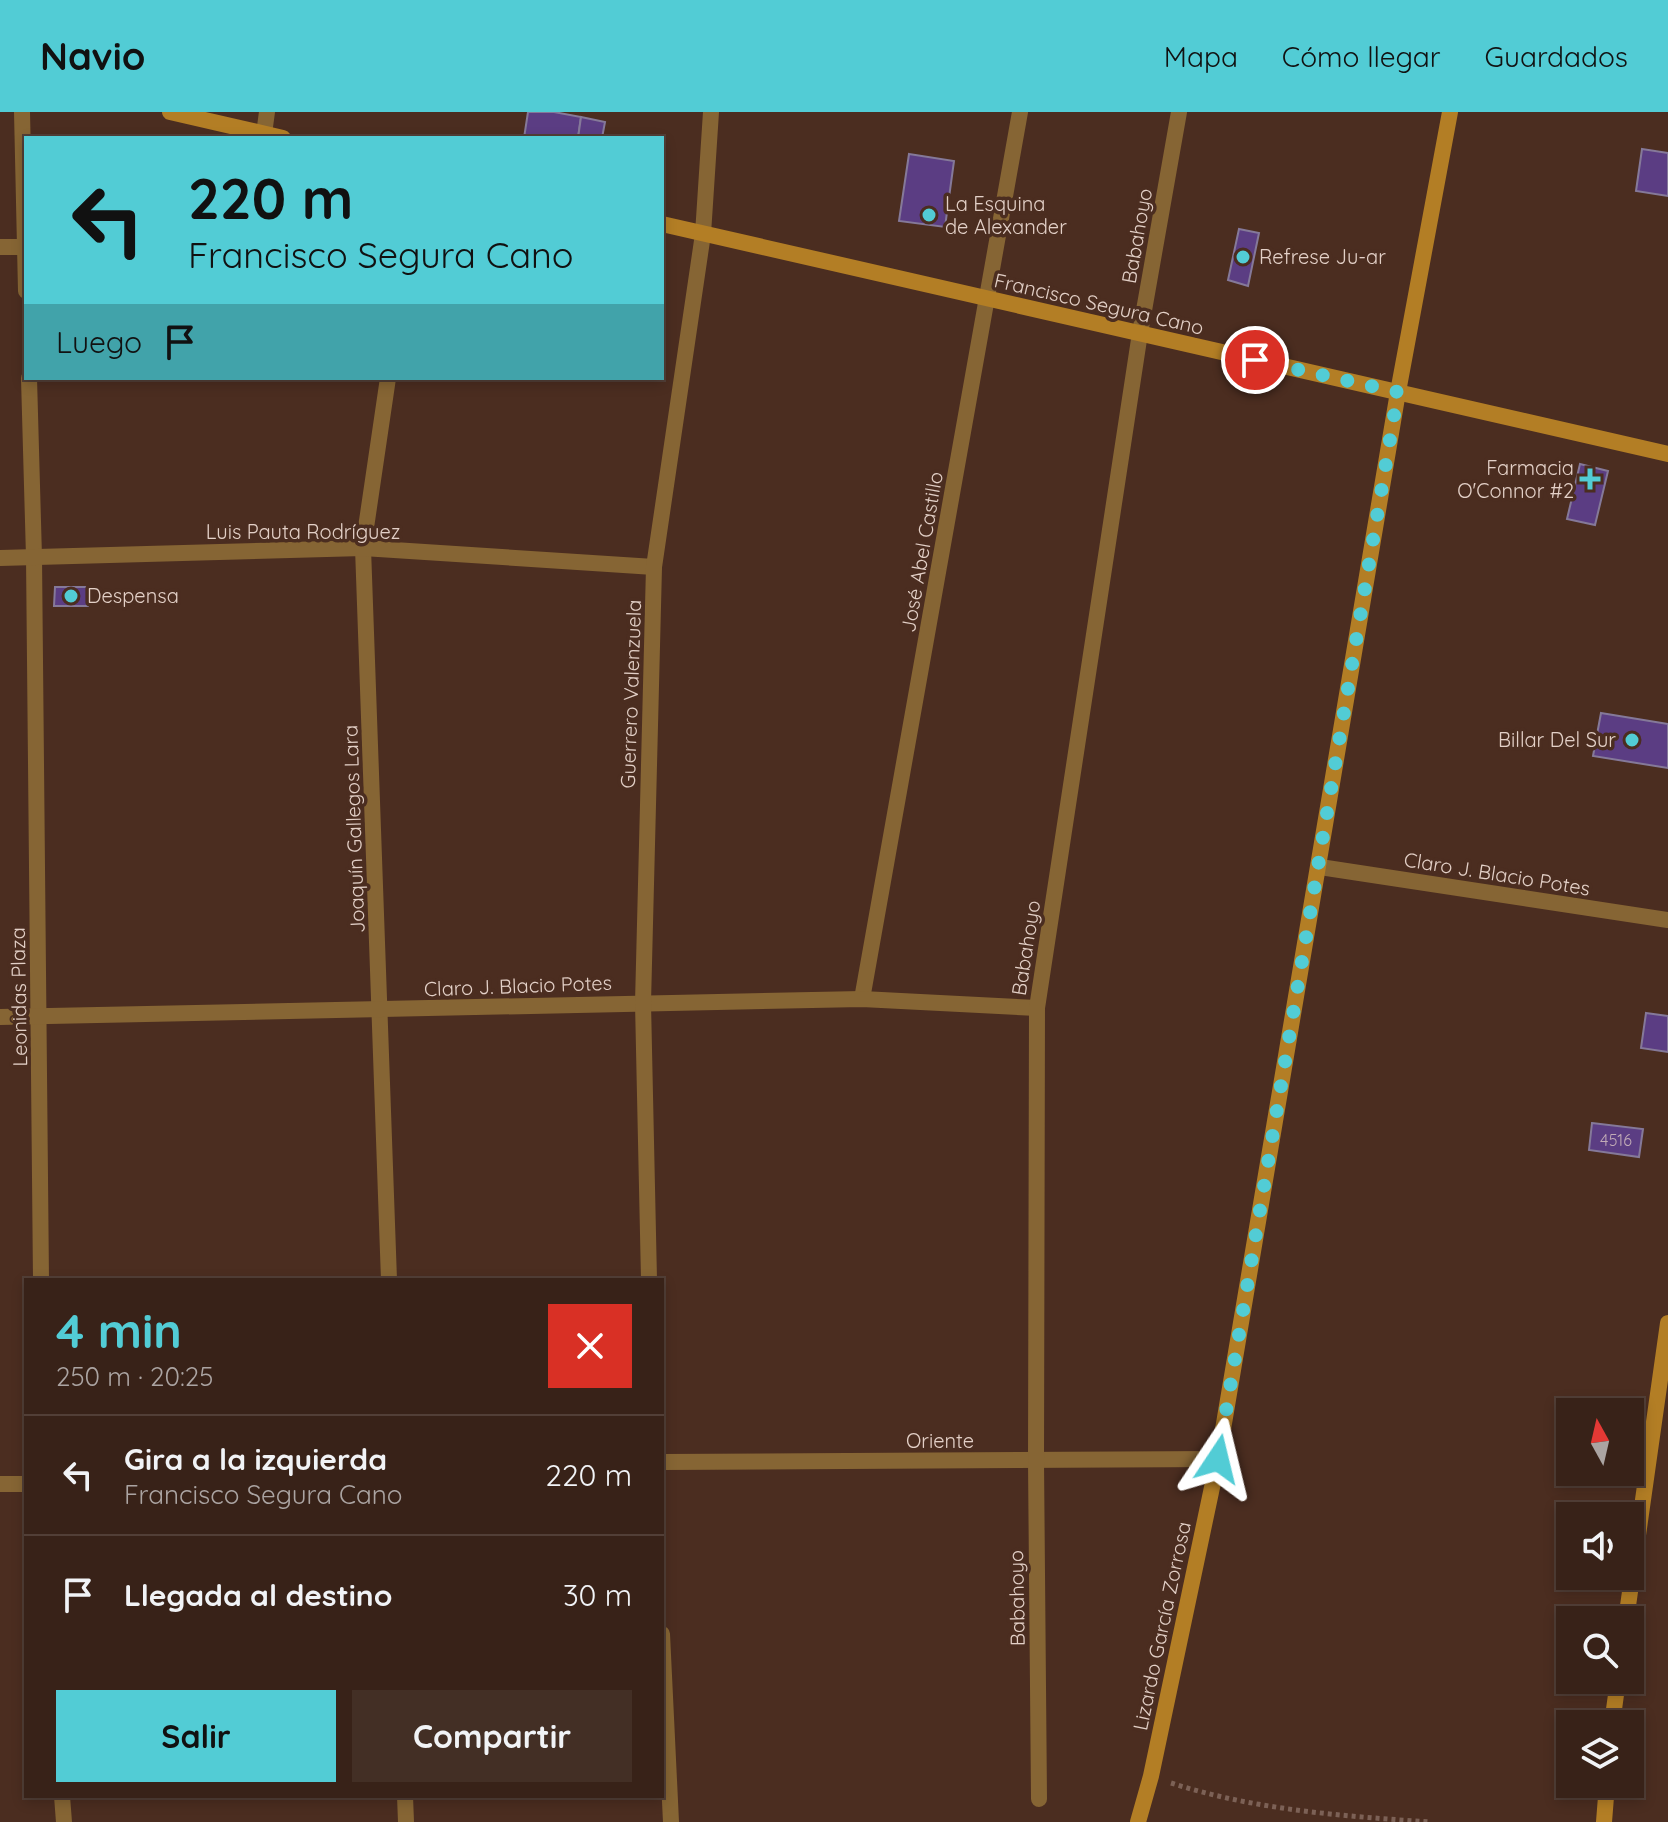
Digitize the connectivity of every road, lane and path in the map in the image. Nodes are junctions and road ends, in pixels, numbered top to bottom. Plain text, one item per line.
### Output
1 (22, 112) edge
2 (170, 112) edge
3 (267, 112) edge
4 (711, 112) edge
5 (1020, 112) edge
6 (1179, 112) edge
7 (1450, 112) edge
8 (264, 134) junction
9 (274, 136) edge
10 (24, 202) edge
11 (664, 224) edge
12 (703, 234) junction
13 (0, 247) edge
14 (24, 247) edge
15 (988, 299) junction
16 (1140, 333) junction
17 (29, 380) edge
18 (388, 380) edge
19 (1398, 392) junction
20 (1668, 454) edge
21 (363, 548) junction
22 (34, 557) junction
23 (0, 558) edge
24 (654, 567) junction
25 (1320, 867) junction
26 (1668, 920) edge
27 (862, 999) junction
28 (643, 1003) junction
29 (1037, 1008) junction
30 (381, 1010) junction
31 (0, 1017) edge
32 (40, 1017) junction
33 (41, 1278) edge
34 (389, 1278) edge
35 (649, 1278) edge
36 (1668, 1323) edge
37 (1218, 1459) junction
38 (1036, 1461) junction
39 (664, 1462) edge
40 (0, 1484) edge
41 (24, 1484) edge
42 (1628, 1606) edge
43 (664, 1676) edge
44 (1151, 1776) junction
45 (62, 1798) edge
46 (405, 1798) edge
47 (1606, 1798) edge
48 (1039, 1799) dead end
49 (64, 1822) edge
50 (406, 1822) edge
51 (671, 1822) edge
52 (1138, 1822) edge
53 (1430, 1822) edge
54 (1604, 1822) edge

1 - 10 street
2 - 8 street
3 - 8 street
4 - 12 street, Guerrero Valenzuela
5 - 15 street, José Abel Castillo
6 - 16 street, Babahoyo
7 - 19 street, Lizardo García Zorrosa
8 - 9 street
11 - 12 street, Francisco Segura Cano
12 - 15 street, Francisco Segura Cano
12 - 24 street, Guerrero Valenzuela
13 - 14 street
15 - 16 street, Francisco Segura Cano
15 - 27 street, José Abel Castillo
16 - 19 street, Francisco Segura Cano
16 - 29 street, Babahoyo
17 - 22 street, Leonidas Plaza
18 - 21 street, Joaquín Gallegos Lara
19 - 20 street, Francisco Segura Cano
19 - 25 street, Lizardo García Zorrosa
21 - 22 street, Luis Pauta Rodríguez
21 - 24 street, Luis Pauta Rodríguez
21 - 30 street, Joaquín Gallegos Lara
22 - 23 street, Luis Pauta Rodríguez
22 - 32 street, Leonidas Plaza
24 - 28 street, Guerrero Valenzuela
25 - 26 street, Claro J. Blacio Potes
25 - 37 street, Lizardo García Zorrosa
27 - 28 street, Claro J. Blacio Potes
27 - 29 street, Claro J. Blacio Potes
28 - 30 street, Claro J. Blacio Potes
28 - 35 street, Guerrero Valenzuela
29 - 38 street, Babahoyo
30 - 32 street, Claro J. Blacio Potes
30 - 34 street, Joaquín Gallegos Lara
31 - 32 street, Claro J. Blacio Potes
32 - 33 street, Leonidas Plaza
36 - 42 street
37 - 38 street, Oriente
37 - 44 street, Lizardo García Zorrosa
38 - 39 street, Oriente
38 - 48 street, Babahoyo
40 - 41 street
43 - 51 street
44 - 52 street, Lizardo García Zorrosa
44 - 53 path
45 - 49 street
46 - 50 street
47 - 54 street

